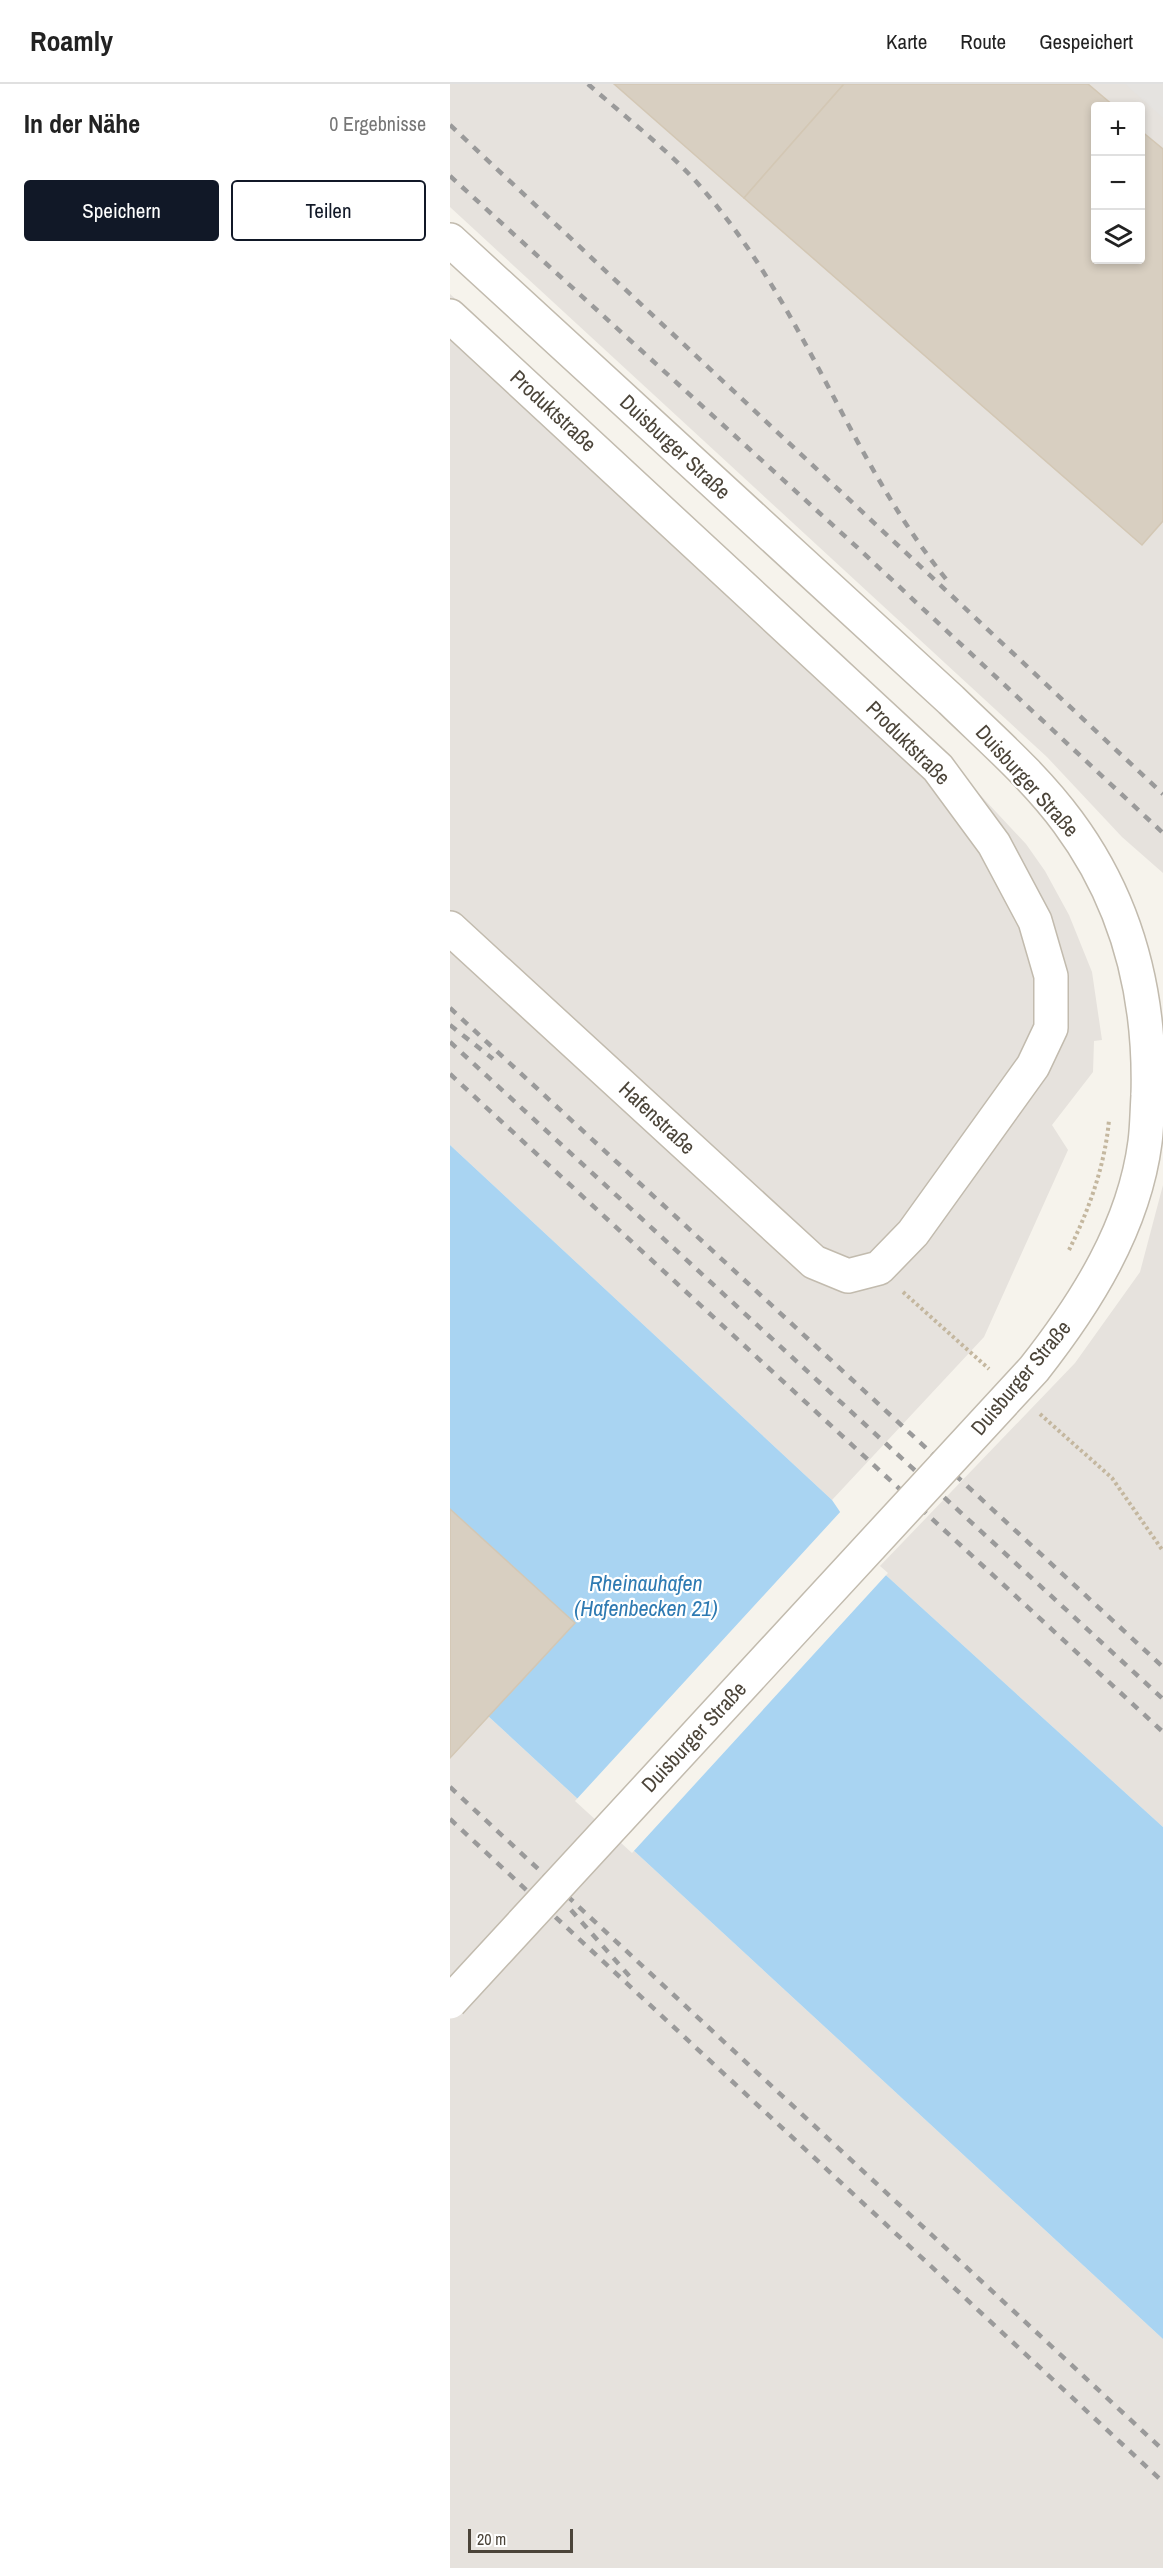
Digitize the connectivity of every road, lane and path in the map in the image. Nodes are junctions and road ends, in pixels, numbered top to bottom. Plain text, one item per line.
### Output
1 (450, 240) edge
2 (450, 316) edge
3 (450, 928) edge
4 (1109, 1119) dead end
5 (1066, 1255) dead end
6 (879, 1268) joint
7 (988, 1366) dead end
8 (980, 1375) dead end
9 (450, 2002) edge

1 - 9 street, Duisburger Straße, bridge
2 - 6 street, Produktstraße
3 - 6 street, Hafenstraße
4 - 5 path, bridge
7 - 8 path

